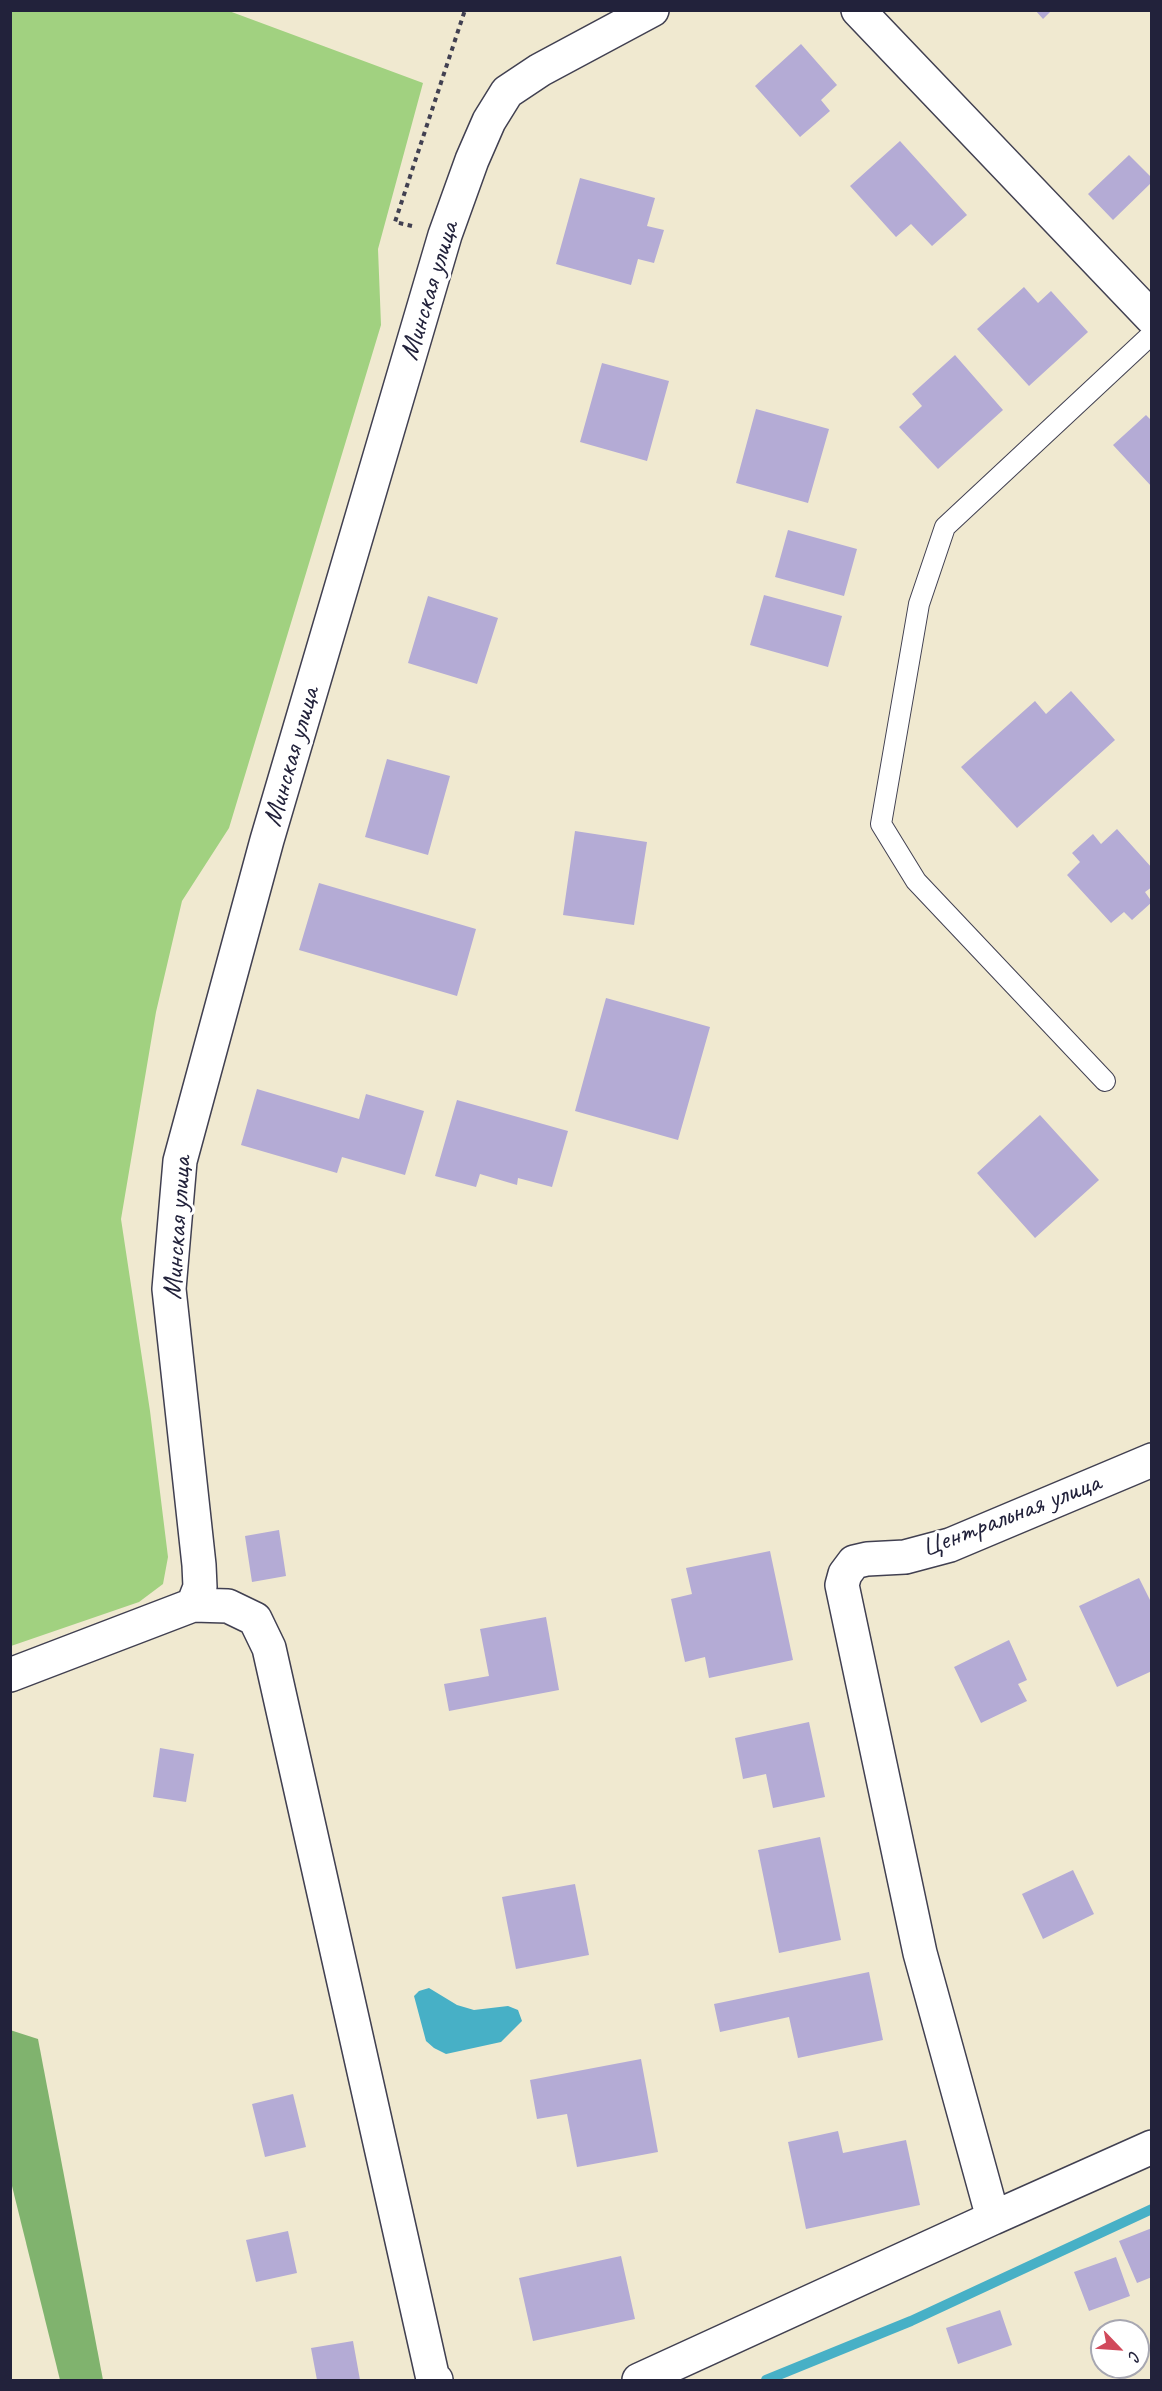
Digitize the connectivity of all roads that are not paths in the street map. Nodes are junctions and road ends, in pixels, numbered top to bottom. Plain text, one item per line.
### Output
1 (652, 10) edge
2 (858, 10) edge
3 (1152, 318) edge
4 (1152, 334) edge
5 (1106, 1081) dead end
6 (1152, 1460) edge
7 (193, 1605) junction
8 (10, 1675) edge
9 (1152, 2147) edge
10 (993, 2218) junction
11 (436, 2380) edge
12 (639, 2380) edge

1 - 7 street, Минская улица
2 - 3 street
4 - 5 lane
6 - 10 street, Центральная улица
7 - 8 street
7 - 11 street
9 - 10 street
10 - 12 street

